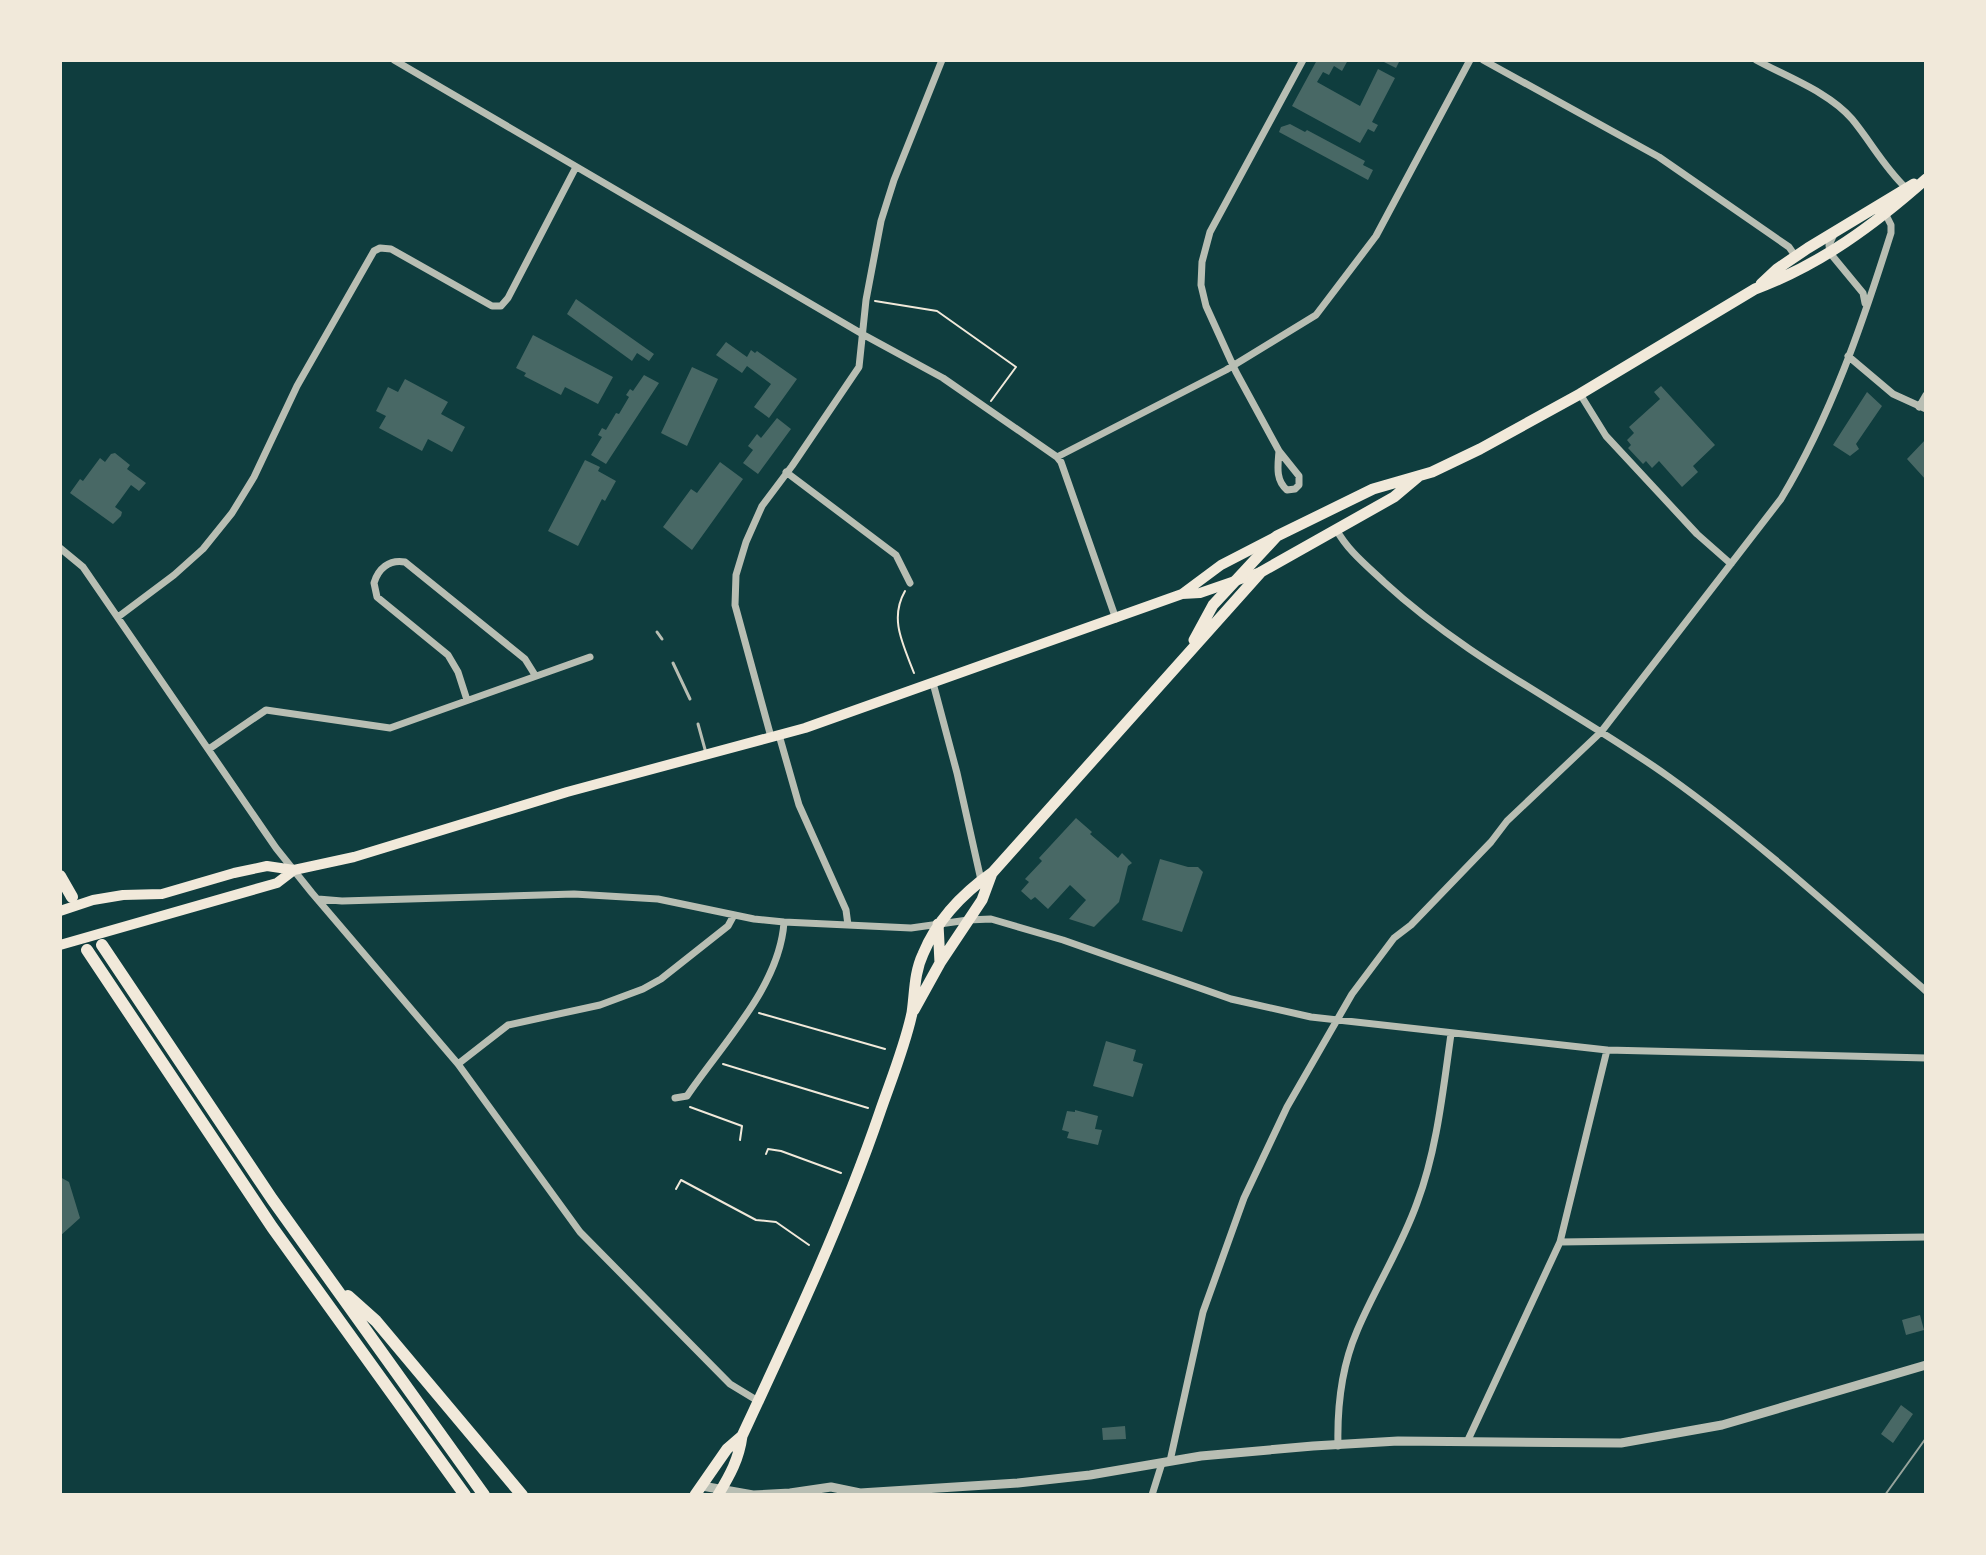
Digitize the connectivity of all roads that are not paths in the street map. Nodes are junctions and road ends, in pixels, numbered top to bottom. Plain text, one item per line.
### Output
1 (394, 60) edge
2 (942, 60) edge
3 (1303, 60) edge
4 (1470, 60) edge
5 (1483, 60) edge
6 (1756, 60) edge
7 (576, 167) junction
8 (1926, 179) edge
9 (1906, 188) junction
10 (1866, 211) junction
11 (1886, 214) junction
12 (1836, 231) junction
13 (1830, 253) junction
14 (1796, 257) junction
15 (1755, 289) junction
16 (1865, 309) junction
17 (864, 335) junction
18 (1848, 356) junction
19 (1232, 364) junction
20 (1580, 394) junction
21 (1926, 395) edge
22 (1922, 408) edge
23 (1279, 451) junction
24 (1057, 457) junction
25 (786, 472) junction
26 (1419, 476) junction
27 (1336, 529) junction
28 (1277, 536) junction
29 (60, 548) edge
30 (1731, 564) junction
31 (1261, 572) junction
32 (1234, 581) junction
33 (910, 583) road end
34 (1182, 594) junction
35 (118, 617) junction
36 (1116, 619) junction
37 (657, 632) dead end
38 (662, 639) dead end
39 (1186, 655) junction
40 (590, 657) dead end
41 (673, 663) dead end
42 (535, 675) junction
43 (933, 683) junction
44 (690, 699) dead end
45 (467, 700) junction
46 (698, 724) dead end
47 (1601, 732) junction
48 (775, 736) junction
49 (209, 749) junction
50 (706, 753) junction
51 (294, 870) junction
52 (993, 872) junction
53 (60, 876) edge
54 (976, 884) junction
55 (72, 897) dead end
56 (318, 899) junction
57 (60, 911) edge
58 (734, 915) junction
59 (968, 920) junction
60 (784, 922) junction
61 (938, 924) junction
62 (848, 925) junction
63 (60, 945) edge
64 (102, 945) dead end
65 (87, 950) dead end
66 (940, 963) junction
67 (1926, 991) edge
68 (912, 1014) junction
69 (1337, 1020) junction
70 (1451, 1034) junction
71 (1607, 1050) junction
72 (1926, 1058) edge
73 (458, 1064) junction
74 (675, 1098) dead end
75 (1926, 1237) edge
76 (1560, 1242) junction
77 (329, 1279) junction
78 (1926, 1365) edge
79 (758, 1401) junction
80 (742, 1436) junction
81 (1467, 1442) junction
82 (1338, 1446) junction
83 (1166, 1462) junction
84 (702, 1492) edge
85 (720, 1492) edge
86 (927, 1492) edge
87 (803, 1493) edge
88 (858, 1494) edge
89 (465, 1495) edge
90 (484, 1495) edge
91 (522, 1495) edge
92 (1152, 1495) edge

1 - 7 street
2 - 17 street
3 - 19 street
4 - 19 street
5 - 14 street
6 - 9 street
7 - 17 street
7 - 35 street
8 - 9 main road
8 - 11 main road
9 - 10 main road
10 - 11 street
10 - 12 main road
11 - 13 main road
11 - 16 street
12 - 13 street
12 - 14 main road
13 - 15 main road
13 - 16 street
14 - 15 main road
15 - 20 main road
16 - 18 street
17 - 24 street
17 - 25 street
18 - 22 street
18 - 30 street
19 - 23 street
19 - 24 street
20 - 26 main road
20 - 30 street
21 - 22 street
23 - 23 street
24 - 36 street
25 - 33 street
25 - 48 street
26 - 27 main road
26 - 28 main road
27 - 31 main road
27 - 47 street
28 - 32 main road
28 - 34 main road
29 - 35 street
30 - 47 street
31 - 32 main road
31 - 39 main road
32 - 34 main road
32 - 39 main road
34 - 36 main road
35 - 49 street
36 - 43 main road
37 - 38 lane
39 - 52 main road
40 - 42 street
41 - 44 lane
42 - 45 street
42 - 45 street
43 - 48 main road
43 - 54 street
45 - 49 street
46 - 50 lane
47 - 67 street
47 - 69 street
48 - 50 main road
48 - 62 street
49 - 51 street
50 - 51 main road
51 - 56 street
51 - 57 main road
51 - 63 main road
52 - 54 main road
52 - 59 main road
53 - 55 highway
54 - 59 main road
54 - 61 main road
56 - 58 street
56 - 73 street
58 - 60 street
58 - 73 street
59 - 61 street
59 - 66 main road
59 - 69 street
60 - 62 street
60 - 74 street
61 - 62 street
61 - 66 main road
61 - 68 main road
64 - 77 highway
65 - 89 highway
66 - 68 main road
68 - 79 main road
69 - 70 street
69 - 83 street
70 - 71 street
70 - 82 street
71 - 72 street
71 - 76 street
73 - 79 street
75 - 76 street
76 - 81 street
77 - 90 highway
77 - 91 highway
78 - 81 street
79 - 80 main road
80 - 84 main road
80 - 85 main road
81 - 82 street
82 - 83 street
83 - 86 street
83 - 92 street
84 - 85 street
85 - 87 street
86 - 88 street
87 - 88 street

